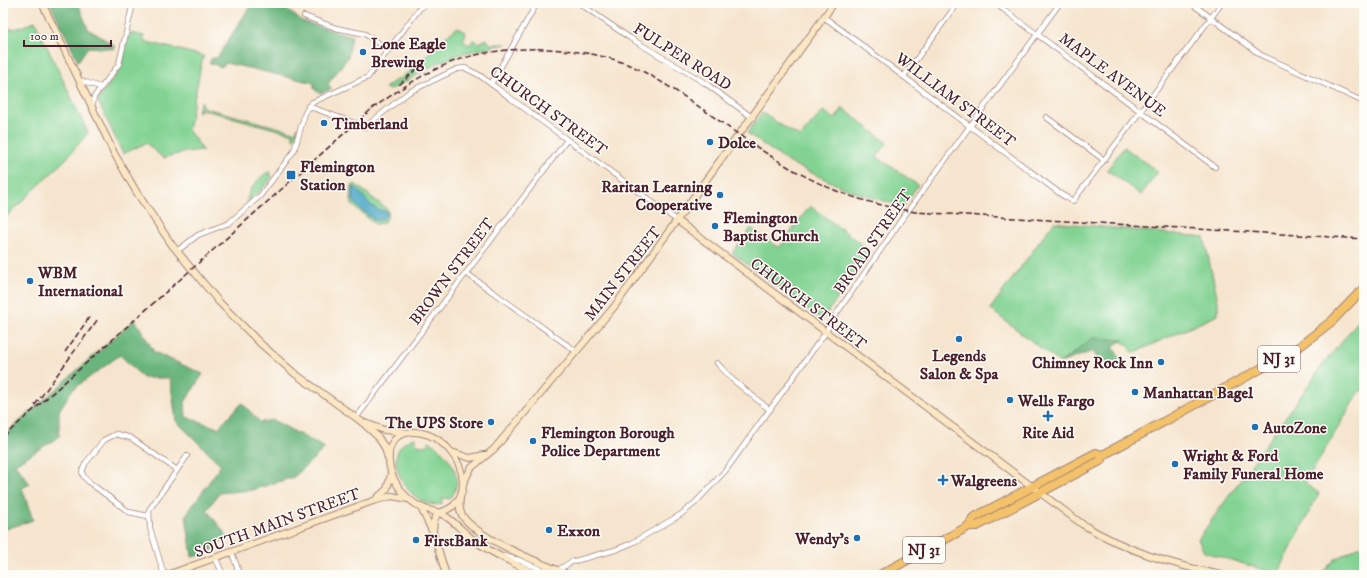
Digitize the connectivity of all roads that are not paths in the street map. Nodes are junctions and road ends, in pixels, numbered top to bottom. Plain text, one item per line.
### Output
1 (42, 3) edge
2 (133, 3) edge
3 (429, 3) edge
4 (537, 3) edge
5 (579, 3) edge
6 (834, 3) edge
7 (958, 3) edge
8 (995, 3) edge
9 (1060, 3) edge
10 (1191, 3) edge
11 (1222, 3) edge
12 (304, 16) dead end
13 (824, 17) junction
14 (1211, 18) junction
15 (1038, 34) junction
16 (389, 50) junction
17 (904, 76) junction
18 (78, 80) junction
19 (491, 84) junction
20 (100, 87) junction
21 (1364, 102) edge
22 (308, 106) junction
23 (92, 110) junction
24 (1140, 111) junction
25 (1046, 117) dead end
26 (753, 118) junction
27 (970, 127) junction
28 (566, 140) junction
29 (1104, 160) junction
30 (1215, 167) dead end
31 (678, 221) junction
32 (176, 251) junction
33 (466, 273) junction
34 (1364, 288) edge
35 (826, 332) junction
36 (577, 352) junction
37 (717, 363) dead end
38 (770, 410) junction
39 (356, 418) junction
40 (362, 422) junction
41 (410, 432) junction
42 (451, 452) junction
43 (489, 453) junction
44 (1103, 455) junction
45 (187, 456) dead end
46 (388, 459) junction
47 (177, 470) junction
48 (391, 473) junction
49 (463, 484) junction
50 (1032, 487) junction
51 (1039, 493) junction
52 (461, 496) junction
53 (410, 499) junction
54 (373, 501) junction
55 (420, 507) junction
56 (439, 512) junction
57 (148, 516) junction
58 (969, 526) junction
59 (434, 535) junction
60 (232, 553) junction
61 (499, 555) junction
62 (216, 558) junction
63 (558, 570) junction
64 (164, 575) edge
65 (167, 575) edge
66 (223, 575) edge
67 (240, 575) edge
68 (446, 575) edge
69 (540, 575) edge
70 (570, 575) edge
71 (880, 575) edge
72 (1220, 575) edge

1 - 18 street
2 - 20 street
3 - 16 street
4 - 19 street
5 - 26 street, FULPER ROAD
6 - 13 street, MAIN STREET
7 - 17 street
8 - 15 street, MAPLE AVENUE
9 - 15 street, BROAD STREET
10 - 14 street
11 - 14 street
12 - 16 street
13 - 17 street, WILLIAM STREET
13 - 26 street, MAIN STREET
14 - 21 street
14 - 24 street
15 - 24 street, MAPLE AVENUE
15 - 27 street, BROAD STREET
16 - 22 street
17 - 27 street, WILLIAM STREET
18 - 20 street
18 - 23 street
19 - 22 street, CHURCH STREET
19 - 28 street, CHURCH STREET
20 - 23 street
22 - 32 street
23 - 32 street
24 - 29 street
24 - 30 street, MAPLE AVENUE
25 - 29 street
26 - 31 street, MAIN STREET
27 - 29 street, WILLIAM STREET
27 - 35 street, BROAD STREET
28 - 31 street, CHURCH STREET
28 - 33 street, BROWN STREET
31 - 35 street, CHURCH STREET
31 - 36 street, MAIN STREET
32 - 39 street
33 - 36 street
33 - 39 street, BROWN STREET
34 - 44 highway, NJ 31 / NJ 31
35 - 38 street, BROAD STREET
35 - 50 street, CHURCH STREET
36 - 43 street, MAIN STREET
37 - 38 street
38 - 63 street, BROAD STREET
39 - 40 street
40 - 41 street
40 - 46 street
41 - 42 street
41 - 46 street
42 - 43 street
42 - 49 street
43 - 49 street, MAIN STREET
44 - 50 highway, NJ 31 / NJ 31
44 - 51 highway, NJ 31 / NJ 31
45 - 47 street
46 - 48 street
47 - 57 street
47 - 57 street
48 - 53 street
48 - 54 street, SOUTH MAIN STREET
49 - 52 street
50 - 51 street, CHURCH STREET
50 - 58 highway, NJ 31 / NJ 31
51 - 58 highway, NJ 31 / NJ 31
51 - 72 street, CHURCH STREET
52 - 56 street
52 - 63 street
53 - 54 street, SOUTH MAIN STREET
53 - 55 street
54 - 60 street, SOUTH MAIN STREET
55 - 56 street
55 - 59 street
56 - 59 street
56 - 61 street
57 - 64 street
58 - 71 highway, NJ 31 / NJ 31
59 - 68 street
60 - 62 street, SOUTH MAIN STREET
60 - 67 street
61 - 63 street
61 - 69 street
62 - 65 street, SOUTH MAIN STREET
62 - 66 street
63 - 70 street

